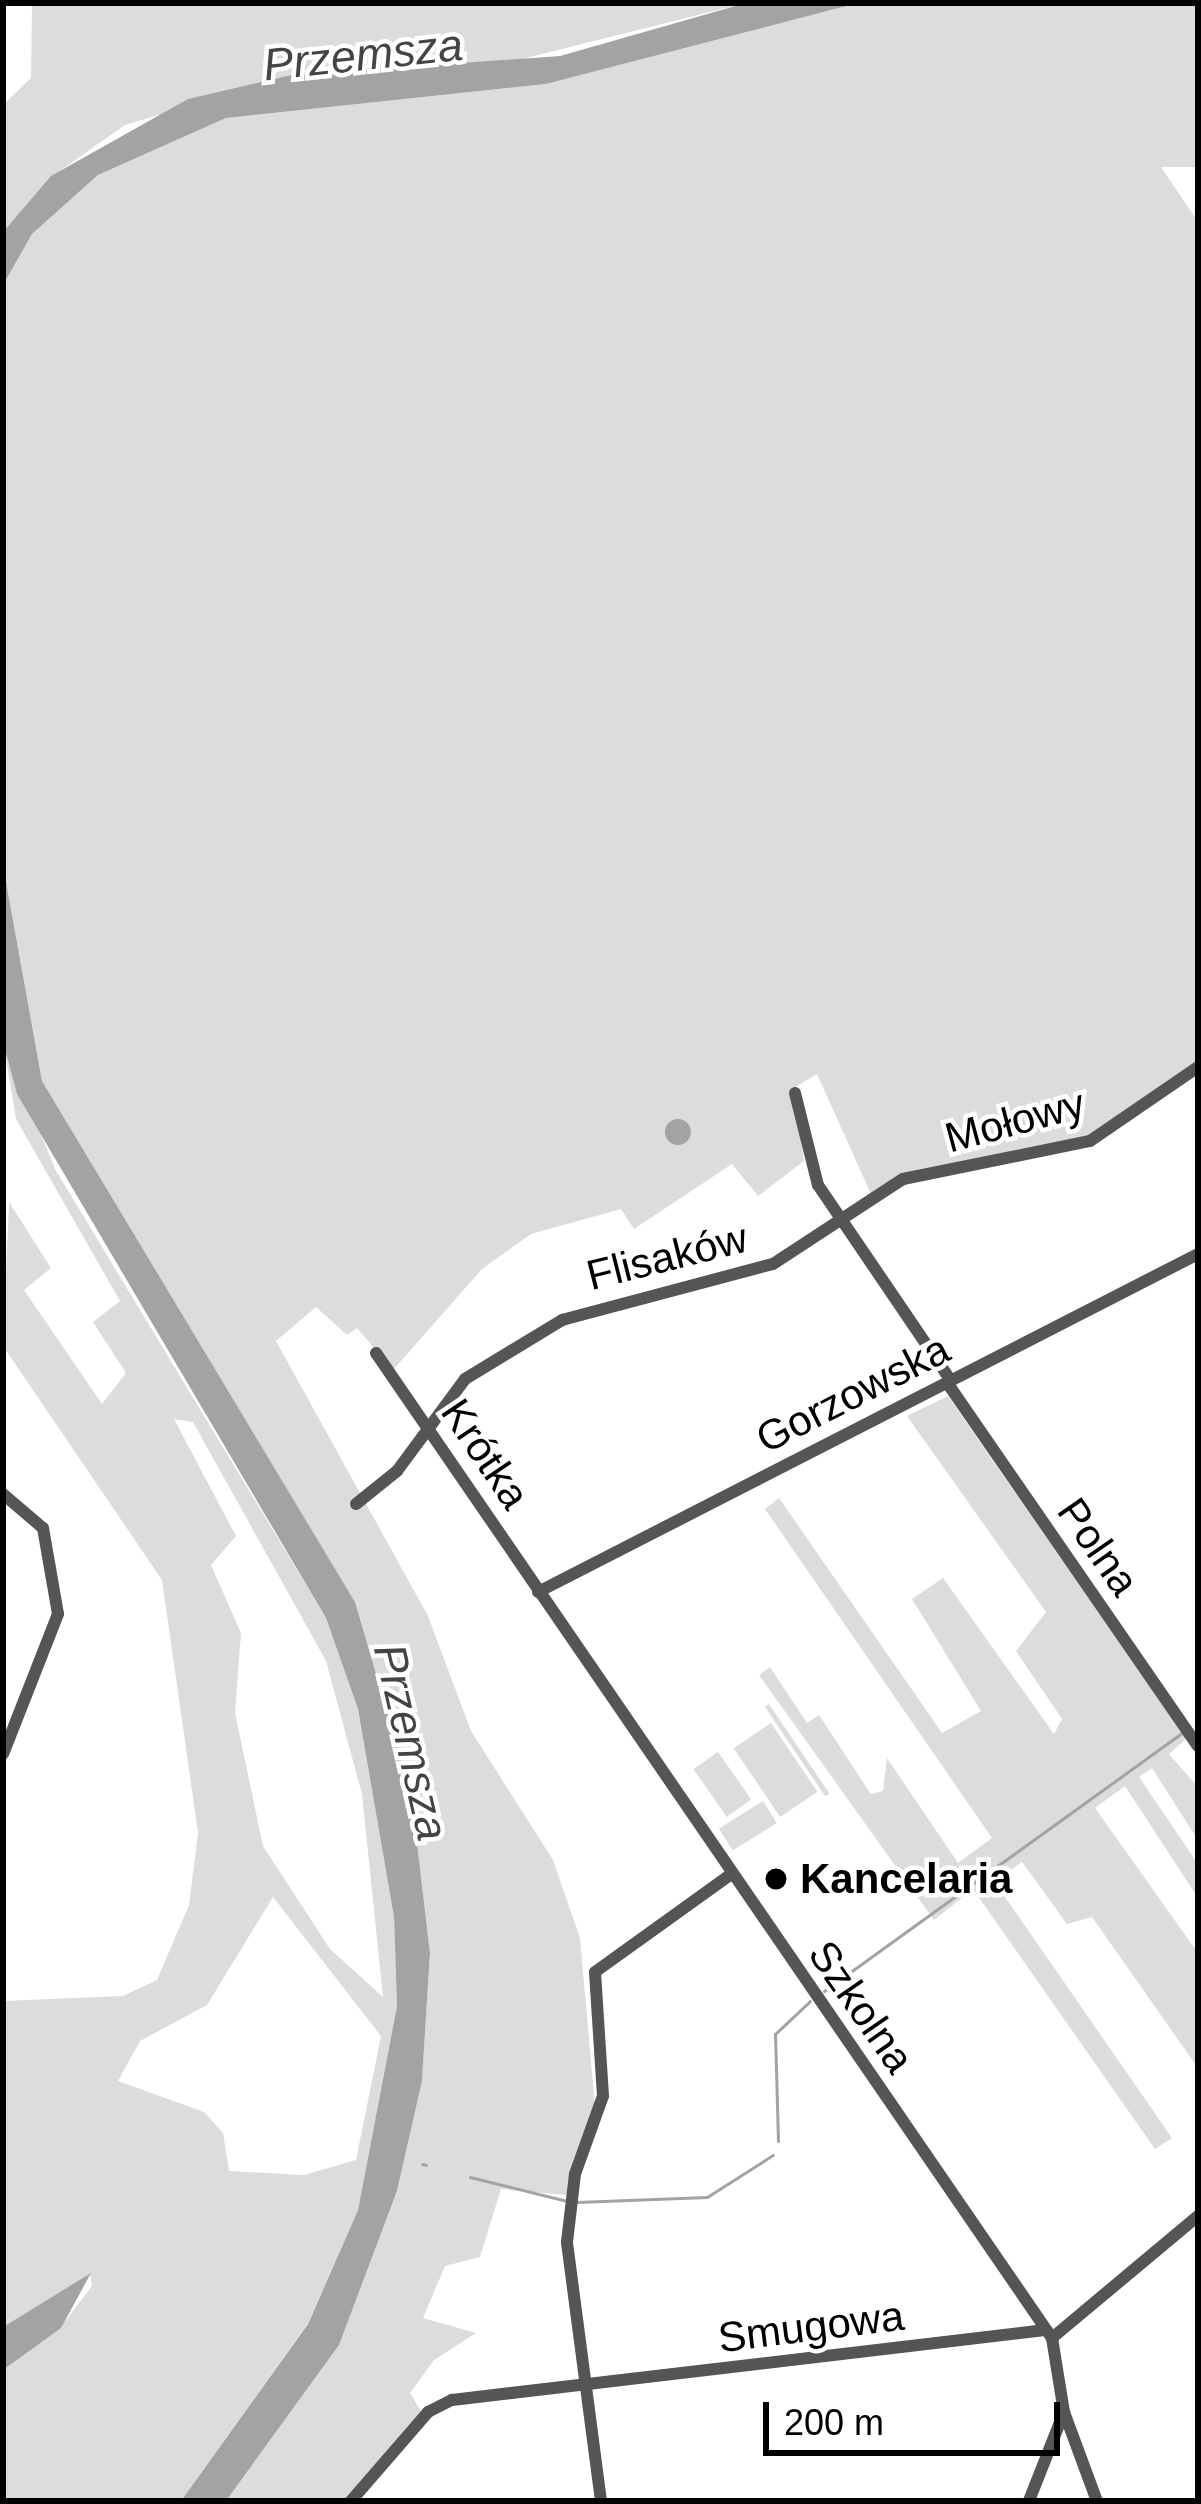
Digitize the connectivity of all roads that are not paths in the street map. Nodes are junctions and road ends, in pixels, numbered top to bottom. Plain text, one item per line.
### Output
1 (1198, 1067) edge
2 (795, 1093) dead end
3 (839, 1217) junction
4 (1198, 1254) edge
5 (376, 1353) dead end
6 (949, 1382) junction
7 (430, 1431) junction
8 (3, 1494) edge
9 (356, 1504) dead end
10 (538, 1592) junction
11 (1198, 1746) edge
12 (3, 1754) edge
13 (730, 1875) junction
14 (1198, 2216) edge
15 (1049, 2334) junction
16 (584, 2389) junction
17 (1064, 2412) junction
18 (351, 2501) edge
19 (601, 2501) edge
20 (1029, 2501) edge
21 (1097, 2501) edge

1 - 3 street, Mołowy
2 - 3 street, Polna
3 - 6 street, Polna
3 - 7 street, Flisaków
4 - 6 street, Gorzowska
5 - 7 street, Krótka
6 - 10 street, Gorzowska
6 - 11 street, Polna
7 - 9 street, Flisaków
7 - 10 street, Krótka
8 - 12 street
10 - 13 street, Szkolna
13 - 15 street, Szkolna
13 - 16 street
14 - 15 street
15 - 16 street, Smugowa
15 - 17 street
16 - 18 street, Smugowa
16 - 19 street
17 - 20 street
17 - 21 street

